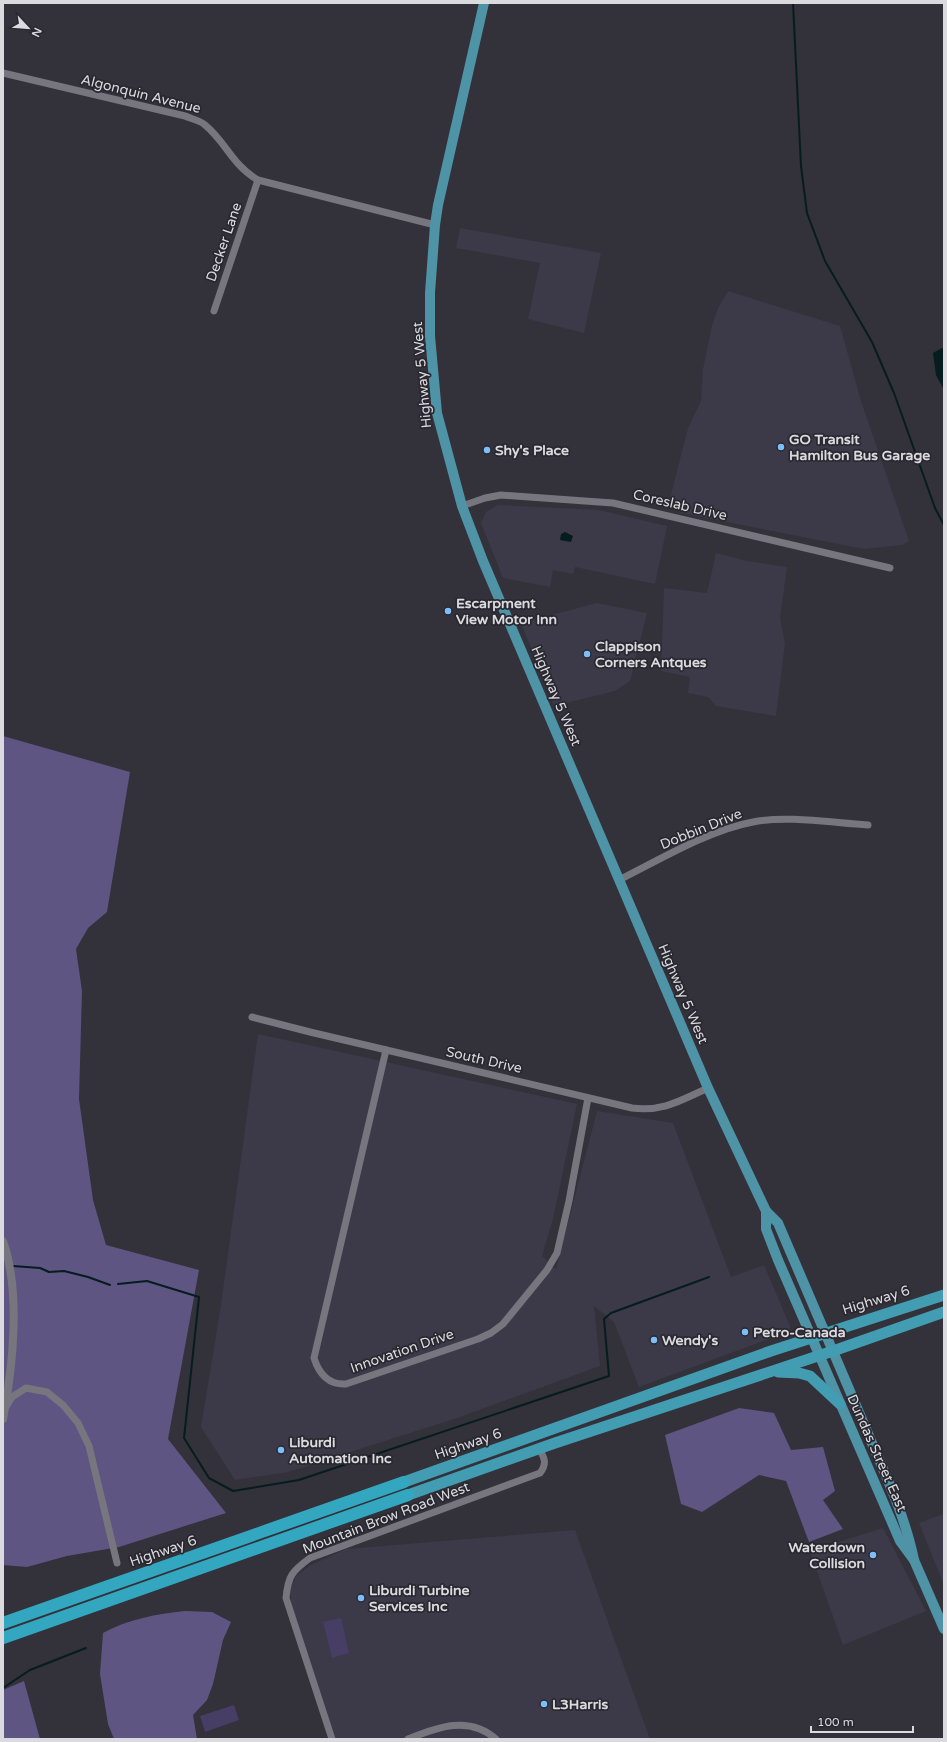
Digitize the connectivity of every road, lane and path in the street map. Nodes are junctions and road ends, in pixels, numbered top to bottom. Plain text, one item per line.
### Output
1 (484, 3) edge
2 (3, 73) edge
3 (258, 180) junction
4 (435, 225) junction
5 (214, 311) dead end
6 (462, 506) junction
7 (890, 568) dead end
8 (868, 825) dead end
9 (619, 880) junction
10 (252, 1017) dead end
11 (386, 1050) junction
12 (708, 1088) junction
13 (588, 1098) junction
14 (766, 1212) junction
15 (3, 1241) edge
16 (944, 1295) edge
17 (944, 1312) edge
18 (825, 1332) junction
19 (812, 1337) junction
20 (833, 1351) junction
21 (820, 1356) junction
22 (771, 1371) junction
23 (840, 1404) junction
24 (4, 1415) edge
25 (551, 1430) junction
26 (555, 1443) junction
27 (539, 1449) junction
28 (404, 1482) joint
29 (408, 1495) joint
30 (914, 1560) junction
31 (117, 1563) dead end
32 (3, 1623) edge
33 (944, 1629) edge
34 (3, 1638) edge
35 (332, 1739) edge
36 (408, 1739) edge
37 (496, 1739) edge

1 - 4 main road, Highway 5 West
2 - 3 street, Algonquin Avenue
3 - 4 street, Algonquin Avenue
3 - 5 street, Decker Lane
4 - 6 main road, Highway 5 West
6 - 7 street, Coreslab Drive
6 - 9 main road, Highway 5 West
8 - 9 street, Dobbin Drive
9 - 12 main road, Highway 5 West
10 - 11 street, South Drive
11 - 13 street, South Drive
11 - 13 street, Innovation Drive
12 - 13 street, South Drive
12 - 14 main road, Highway 5 West
14 - 18 main road, Highway 5 West
14 - 19 main road, Highway 5 West
15 - 24 street
16 - 18 highway, Highway 6
17 - 20 highway, Highway 6
18 - 19 highway, Highway 6
18 - 20 main road, Dundas Street East
19 - 21 main road, Dundas Street East
19 - 25 highway, Highway 6
20 - 21 highway, Highway 6
20 - 30 main road, Dundas Street East
21 - 22 highway, Highway 6
21 - 23 main road, Dundas Street East
22 - 23 highway
22 - 26 highway, Highway 6
23 - 30 main road, Dundas Street East
24 - 31 street
25 - 26 street
25 - 28 highway, Highway 6
26 - 27 highway, Highway 6
27 - 29 highway, Highway 6
27 - 35 street, Mountain Brow Road West
28 - 32 highway, Highway 6
29 - 34 highway, Highway 6
30 - 33 main road, Dundas Street East
36 - 37 street

